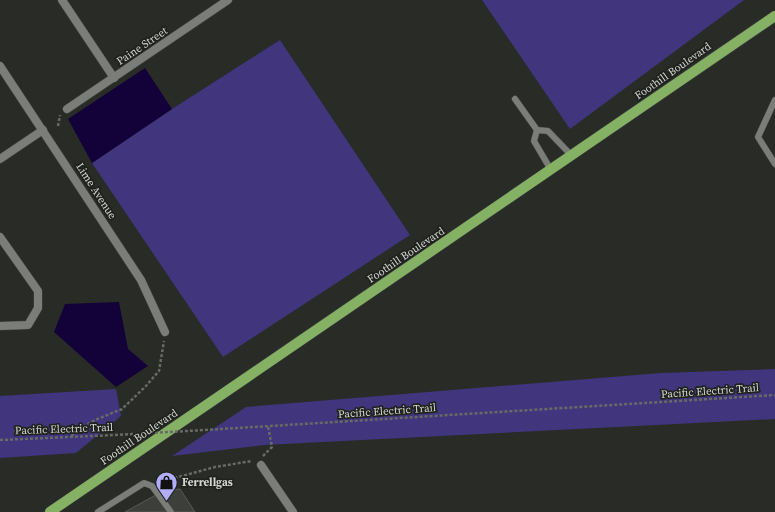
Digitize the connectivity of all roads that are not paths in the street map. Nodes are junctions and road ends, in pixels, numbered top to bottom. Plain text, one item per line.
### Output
1 (62, 0) edge
2 (228, 0) edge
3 (775, 16) edge
4 (0, 66) edge
5 (114, 78) junction
6 (515, 99) dead end
7 (775, 100) edge
8 (67, 109) dead end
9 (43, 130) junction
10 (537, 130) junction
11 (572, 156) junction
12 (0, 159) edge
13 (775, 164) edge
14 (551, 170) junction
15 (0, 237) edge
16 (0, 326) edge
17 (164, 332) road end
18 (261, 465) dead end
19 (50, 512) edge
20 (98, 512) edge
21 (170, 512) edge
22 (293, 512) edge

1 - 5 street
2 - 5 street, Paine Street
3 - 11 main road, Foothill Boulevard
4 - 9 street, Lime Avenue
5 - 8 street, Paine Street
6 - 10 lane
7 - 13 lane
9 - 12 street
9 - 17 street, Lime Avenue
10 - 11 lane
10 - 14 lane
11 - 14 main road, Foothill Boulevard
14 - 19 main road, Foothill Boulevard
15 - 16 street
18 - 22 street
20 - 21 lane

